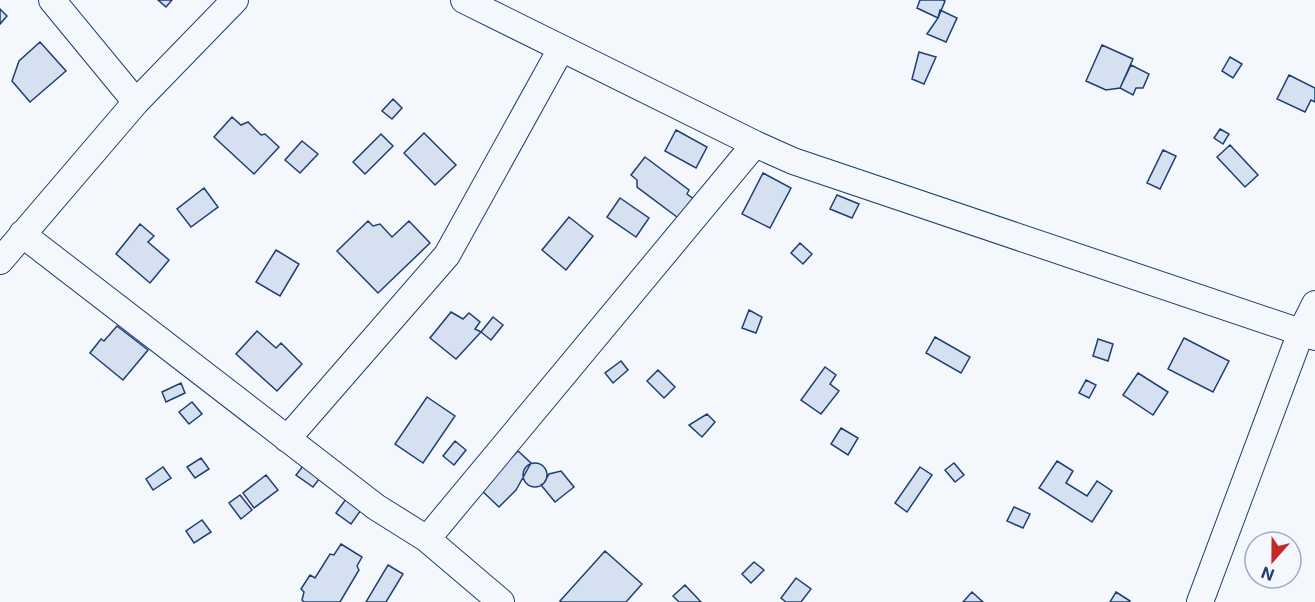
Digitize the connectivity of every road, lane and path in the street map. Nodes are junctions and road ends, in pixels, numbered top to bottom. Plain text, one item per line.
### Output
1 (52, 0) edge
2 (236, 0) edge
3 (464, 0) edge
4 (561, 49) junction
5 (136, 102) junction
6 (755, 144) junction
7 (22, 234) junction
8 (0, 261) edge
9 (1315, 304) edge
10 (1308, 335) edge
11 (287, 439) junction
12 (427, 539) junction
13 (501, 602) edge
14 (1200, 602) edge

1 - 5 street
2 - 5 street
3 - 4 street
4 - 6 street
4 - 11 street
5 - 7 street
6 - 10 street
6 - 12 street
7 - 8 street
7 - 11 street
9 - 10 street
10 - 14 street
11 - 12 street
12 - 13 street

